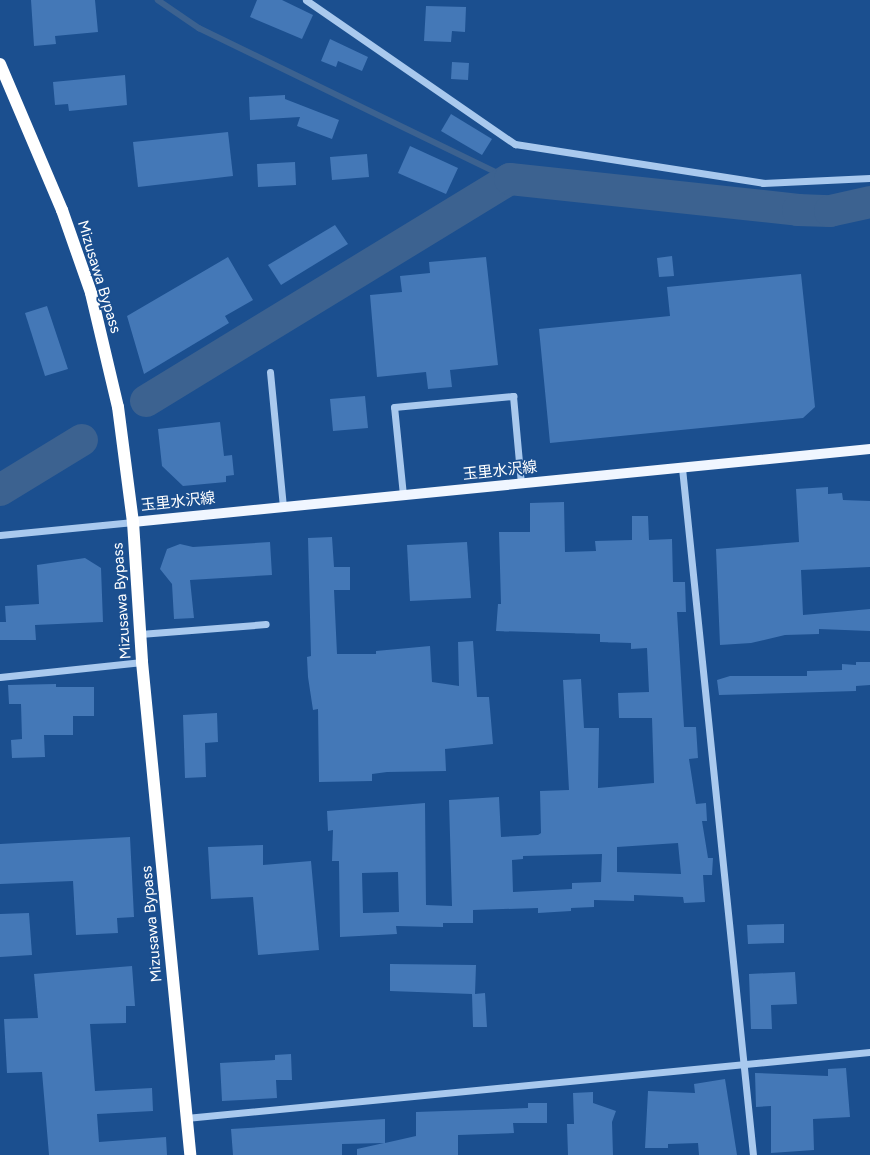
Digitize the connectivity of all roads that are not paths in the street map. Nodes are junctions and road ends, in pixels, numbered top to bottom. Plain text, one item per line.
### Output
1 (306, 0) edge
2 (319, 4) edge
3 (0, 64) edge
4 (870, 178) edge
5 (270, 372) dead end
6 (870, 449) edge
7 (682, 468) junction
8 (521, 484) junction
9 (403, 495) junction
10 (283, 507) junction
11 (133, 522) junction
12 (0, 535) edge
13 (266, 624) dead end
14 (140, 634) junction
15 (142, 662) junction
16 (0, 677) edge
17 (870, 1052) edge
18 (744, 1064) junction
19 (186, 1118) junction
20 (190, 1155) edge
21 (753, 1155) edge

1 - 2 street
2 - 4 street
3 - 11 highway, Mizusawa Bypass
5 - 10 street
6 - 7 main road, 玉里水沢線
7 - 8 main road, 玉里水沢線
7 - 18 street
8 - 9 main road, 玉里水沢線
8 - 9 street
9 - 10 main road, 玉里水沢線
10 - 11 main road, 玉里水沢線
11 - 12 street
11 - 14 highway, Mizusawa Bypass
13 - 14 street
14 - 15 highway, Mizusawa Bypass
15 - 16 street
15 - 19 highway, Mizusawa Bypass
17 - 18 street
18 - 19 street
18 - 21 street
19 - 20 highway, Mizusawa Bypass

